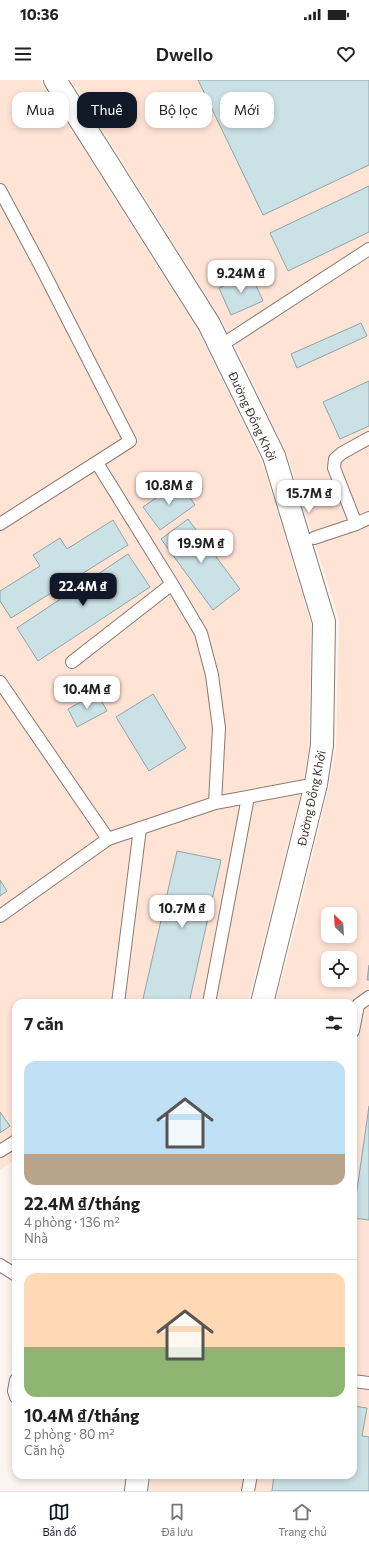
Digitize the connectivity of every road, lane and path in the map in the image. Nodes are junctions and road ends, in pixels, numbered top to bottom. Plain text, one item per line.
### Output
1 (55, 80) edge
2 (0, 190) edge
3 (369, 249) edge
4 (220, 346) junction
5 (369, 438) edge
6 (97, 462) junction
7 (369, 518) edge
8 (0, 524) edge
9 (356, 524) junction
10 (314, 538) dead end
11 (172, 584) junction
12 (72, 662) dead end
13 (0, 682) edge
14 (316, 784) junction
15 (248, 797) junction
16 (215, 803) junction
17 (140, 828) junction
18 (108, 839) junction
19 (0, 916) edge
20 (369, 997) edge
21 (119, 999) edge
22 (210, 999) edge
23 (263, 999) edge
24 (357, 1010) edge
25 (12, 1144) edge
26 (0, 1151) edge
27 (0, 1265) edge
28 (12, 1272) edge
29 (357, 1382) edge
30 (369, 1383) edge
31 (138, 1479) edge
32 (250, 1479) edge
33 (136, 1491) edge
34 (248, 1491) edge

1 - 4 main road, Đường Đồng Khởi
2 - 6 lane
3 - 4 lane
4 - 14 main road, Đường Đồng Khởi
5 - 9 lane
6 - 8 lane
6 - 11 lane
7 - 9 lane
9 - 10 lane
11 - 12 lane
11 - 16 lane
13 - 18 lane
14 - 15 lane
14 - 23 main road, Đường Đồng Khởi
15 - 16 lane
15 - 22 lane
16 - 17 lane
17 - 18 lane
17 - 21 lane
18 - 19 lane
20 - 24 lane
25 - 26 lane
27 - 28 lane
29 - 30 lane
31 - 33 main road
32 - 34 lane

